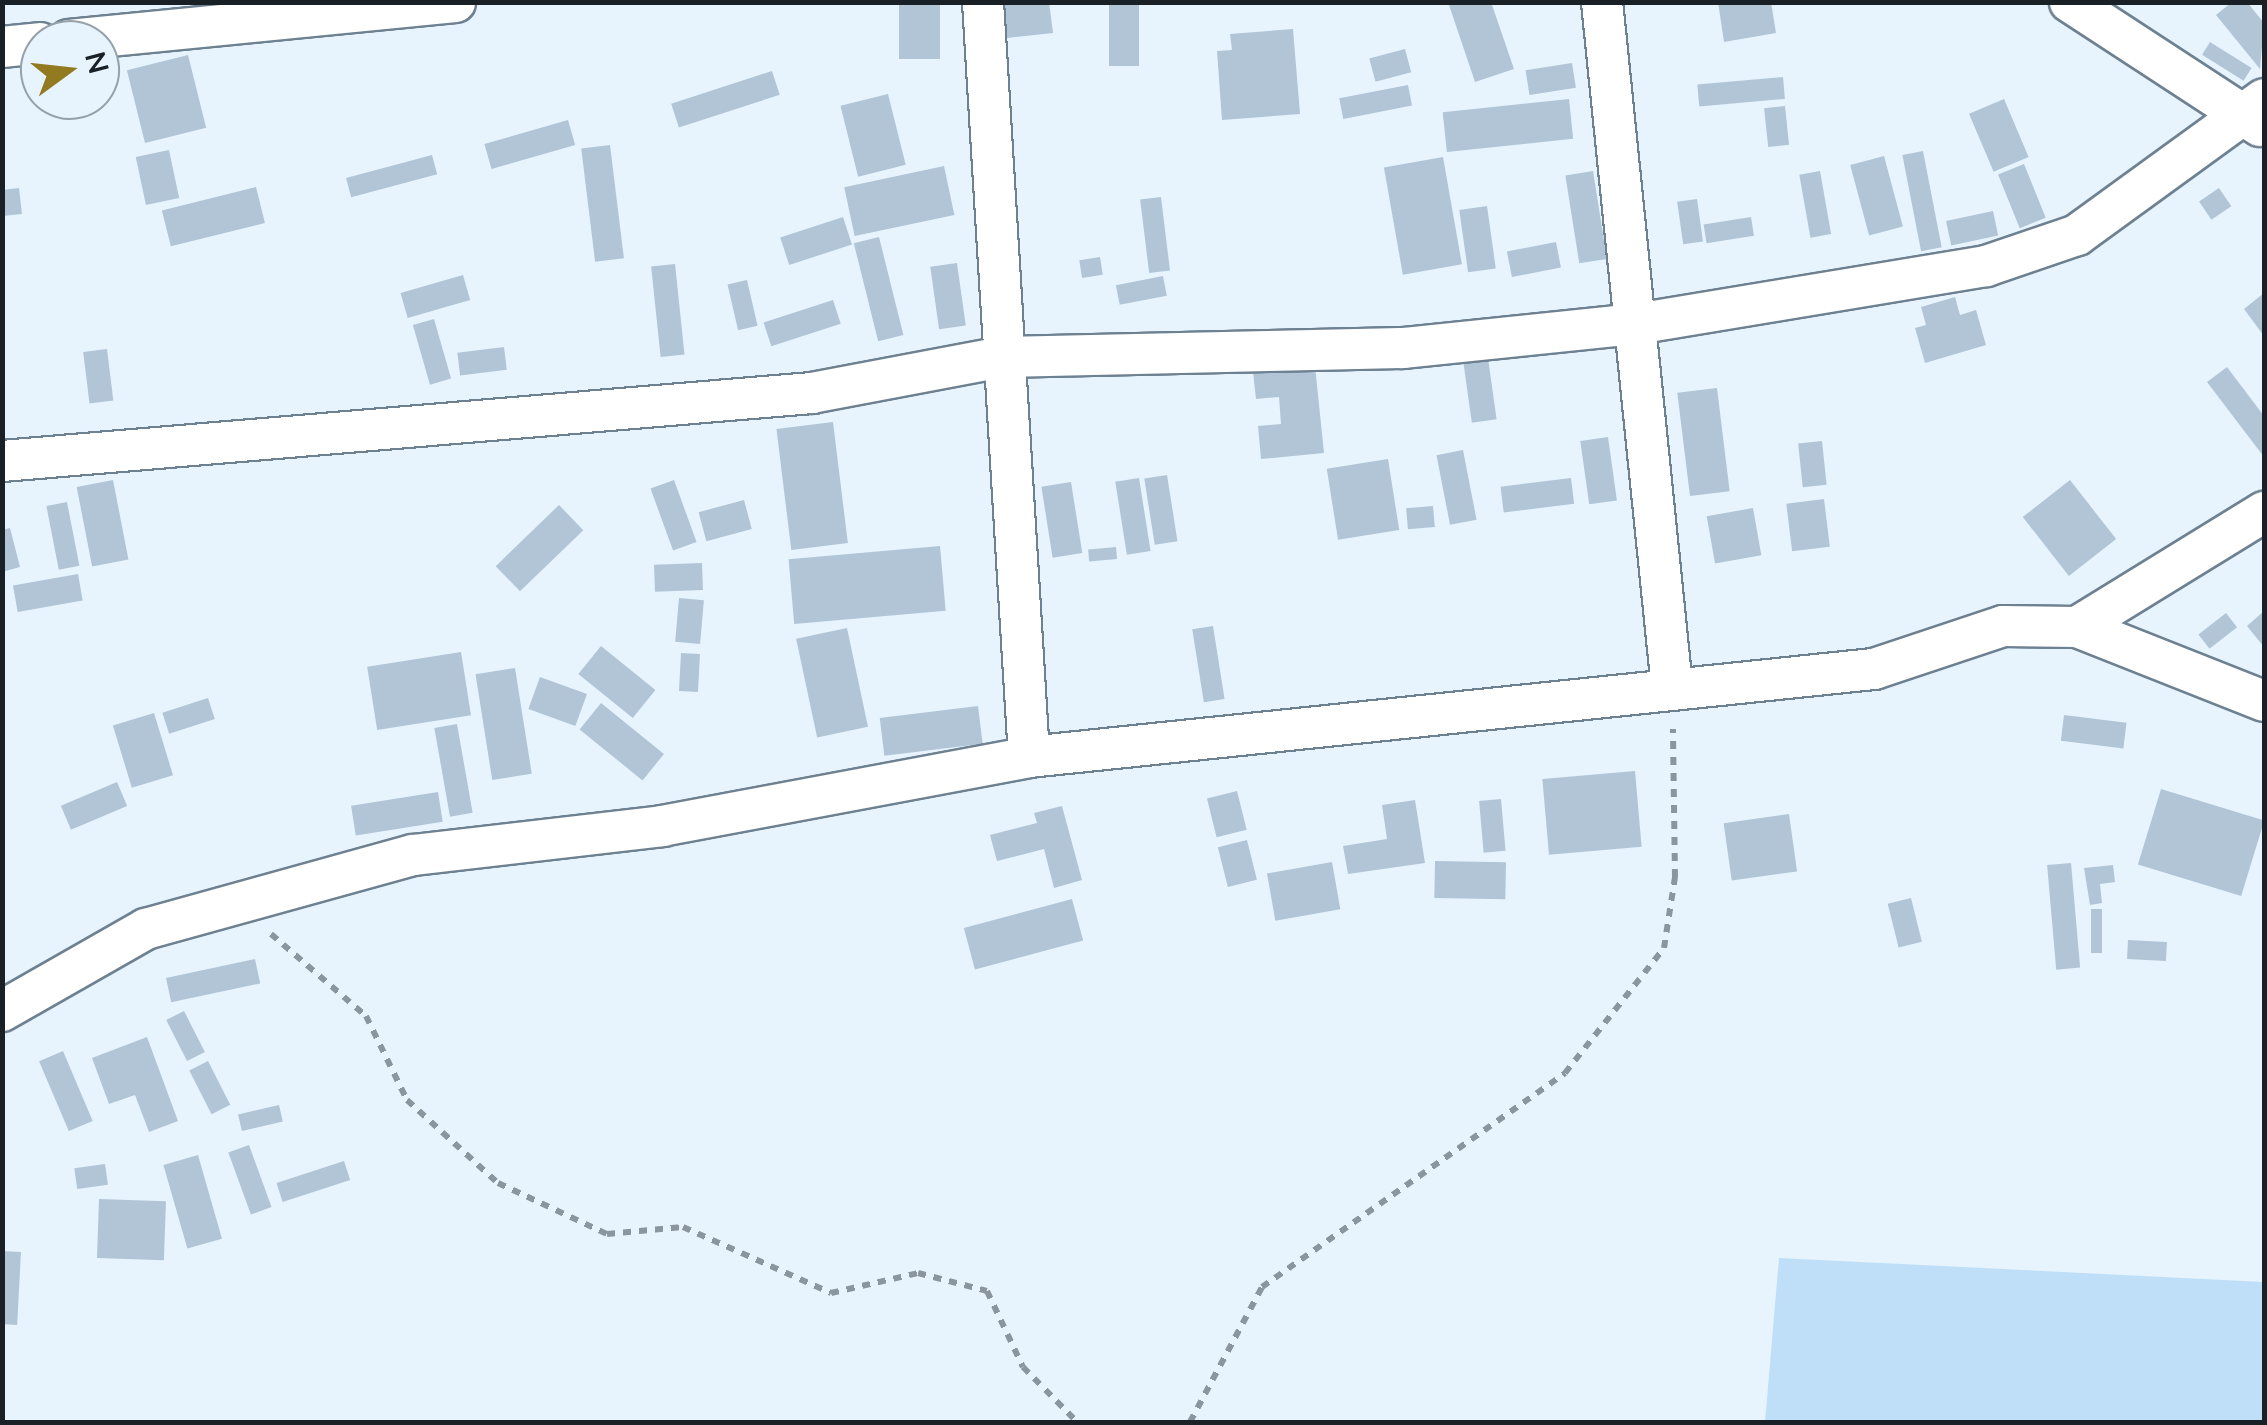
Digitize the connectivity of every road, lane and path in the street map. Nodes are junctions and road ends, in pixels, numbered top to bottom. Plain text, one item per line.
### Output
1 (455, 2) edge
2 (983, 2) edge
3 (1602, 2) edge
4 (2070, 2) edge
5 (120, 35) edge
6 (2256, 113) edge
7 (1636, 324) junction
8 (1002, 357) junction
9 (2, 462) edge
10 (2264, 512) edge
11 (2077, 627) junction
12 (1672, 688) junction
13 (2264, 701) edge
14 (1029, 757) junction
15 (229, 904) junction
16 (2, 1011) edge
17 (1077, 1422) edge
18 (1190, 1422) edge

1 - 5 street
2 - 8 street
3 - 7 street
4 - 6 street
6 - 7 street
7 - 8 street
7 - 12 street
8 - 9 street
8 - 14 street
10 - 11 street
11 - 12 street
11 - 13 street
12 - 14 street
12 - 18 path
14 - 15 street
15 - 16 street
15 - 17 path

